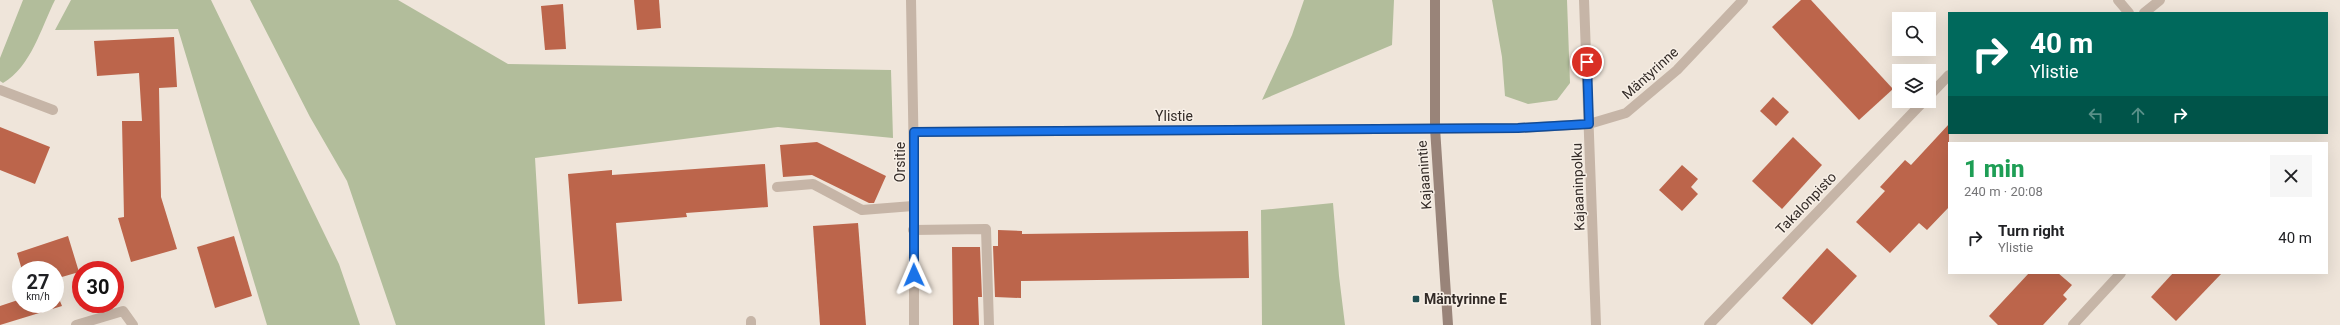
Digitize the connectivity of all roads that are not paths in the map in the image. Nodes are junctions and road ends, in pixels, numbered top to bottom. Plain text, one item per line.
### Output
1 (911, 0) edge
2 (1435, 0) edge
3 (1584, 0) edge
4 (1743, 0) edge
5 (2118, 0) edge
6 (2160, 0) edge
7 (2128, 12) edge
8 (2145, 12) edge
9 (1948, 76) edge
10 (1936, 89) edge
11 (0, 90) edge
12 (1917, 108) edge
13 (53, 110) dead end
14 (1589, 124) junction
15 (1435, 128) junction
16 (914, 132) junction
17 (777, 187) dead end
18 (913, 206) junction
19 (913, 230) junction
20 (2120, 274) edge
21 (76, 325) edge
22 (132, 325) edge
23 (914, 325) edge
24 (989, 325) edge
25 (1448, 325) edge
26 (1596, 325) edge
27 (1709, 325) edge
28 (2073, 325) edge

1 - 16 street, Orsitie
2 - 15 main road, Kajaanintie
3 - 14 street, Kajaaninpolku
4 - 14 street, Mäntyrinne
5 - 7 street
6 - 8 street
9 - 10 street
11 - 13 street
12 - 27 street, Takalonpisto
14 - 15 street, Mäntyrinne
14 - 26 street, Kajaaninpolku
15 - 16 street, Ylistie
15 - 25 main road, Kajaanintie
16 - 18 street, Orsitie
17 - 18 street
18 - 19 street, Orsitie
19 - 23 street, Orsitie
19 - 24 street
20 - 28 street
21 - 22 street

